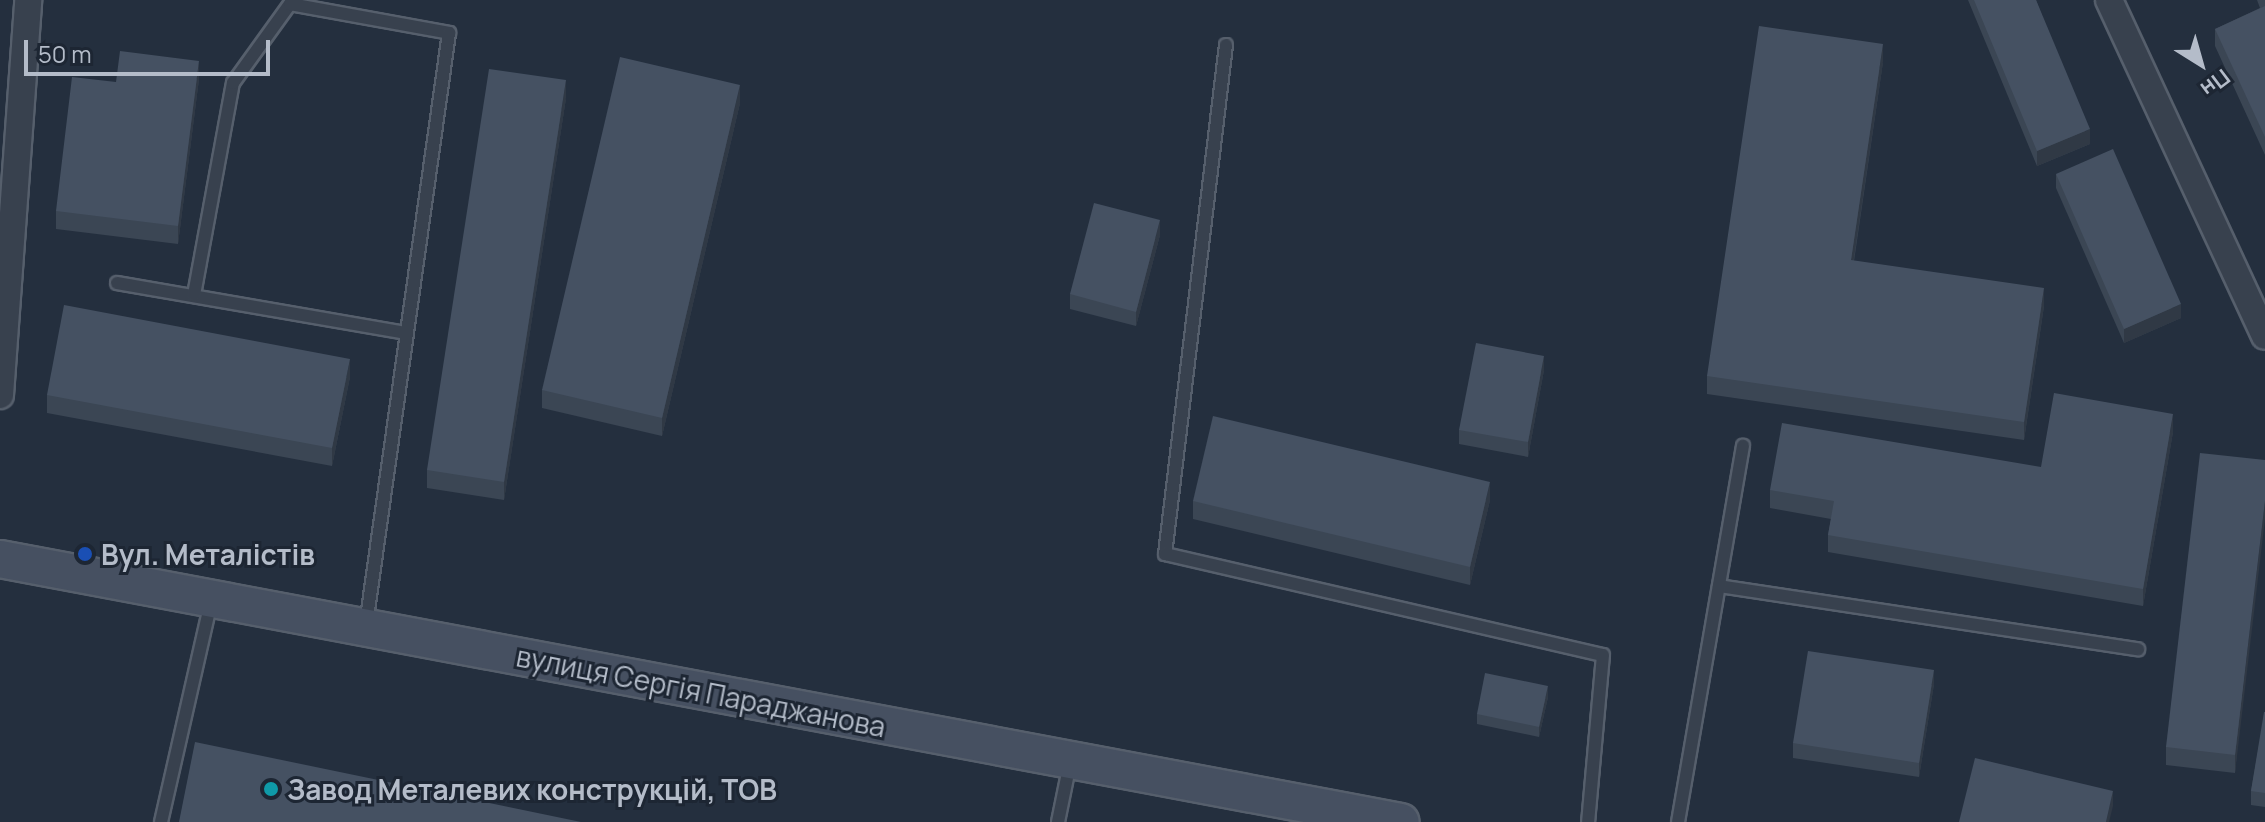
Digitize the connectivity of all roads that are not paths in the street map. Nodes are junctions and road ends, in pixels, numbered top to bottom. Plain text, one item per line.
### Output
1 (28, 0) edge
2 (2109, 0) edge
3 (1226, 45) dead end
4 (117, 283) dead end
5 (194, 295) junction
6 (407, 333) junction
7 (2265, 336) edge
8 (0, 395) edge
9 (1743, 446) dead end
10 (0, 559) edge
11 (1719, 586) junction
12 (212, 599) junction
13 (366, 628) junction
14 (2138, 649) dead end
15 (1071, 760) junction
16 (161, 822) edge
17 (1058, 822) edge
18 (1401, 822) edge
19 (1588, 822) edge
20 (1678, 822) edge

1 - 8 street
2 - 7 street
3 - 19 lane
4 - 5 lane
5 - 6 lane
5 - 6 lane
6 - 13 lane
9 - 11 lane
10 - 12 main road, вулиця Сергія Параджанова
11 - 14 lane
11 - 20 lane
12 - 13 main road, вулиця Сергія Параджанова
12 - 16 lane
13 - 15 main road, вулиця Сергія Параджанова
15 - 17 lane
15 - 18 main road, вулиця Сергія Параджанова

